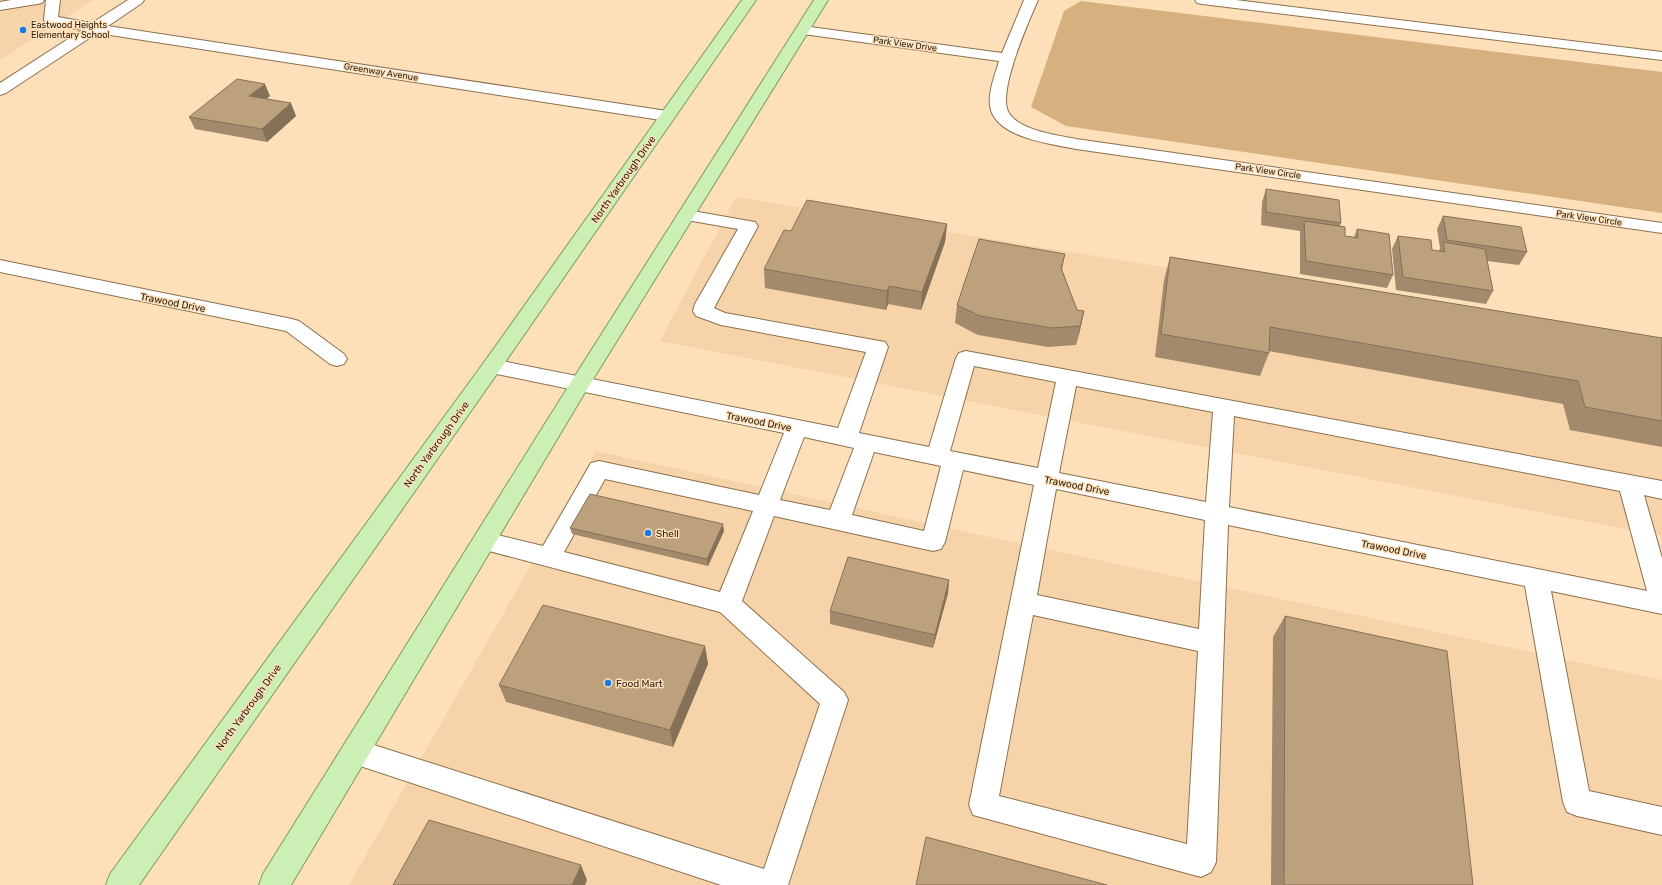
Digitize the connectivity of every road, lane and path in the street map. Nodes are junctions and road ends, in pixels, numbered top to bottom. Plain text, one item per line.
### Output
1 (37, 0) edge
2 (53, 0) edge
3 (137, 0) edge
4 (749, 0) edge
5 (821, 0) edge
6 (1031, 0) edge
7 (1202, 0) edge
8 (0, 6) edge
9 (95, 28) junction
10 (803, 30) junction
11 (1662, 56) edge
12 (1007, 58) junction
13 (0, 90) edge
14 (667, 116) junction
15 (687, 215) junction
16 (1662, 228) edge
17 (0, 266) edge
18 (337, 359) dead end
19 (492, 366) junction
20 (1067, 377) junction
21 (580, 384) junction
22 (1224, 407) junction
23 (797, 428) junction
24 (857, 440) junction
25 (946, 459) junction
26 (1047, 479) junction
27 (1629, 483) junction
28 (1662, 490) edge
29 (767, 505) junction
30 (1217, 514) junction
31 (838, 521) junction
32 (485, 541) junction
33 (549, 557) junction
34 (1536, 578) junction
35 (1023, 602) junction
36 (1662, 602) edge
37 (728, 604) junction
38 (1212, 643) junction
39 (355, 752) junction
40 (1662, 821) edge
41 (121, 885) edge
42 (274, 885) edge
43 (767, 885) edge
44 (773, 885) edge

1 - 8 street
2 - 9 street, Greenway Avenue
3 - 9 street
4 - 14 main road, North Yarbrough Drive
5 - 10 main road
6 - 12 street, Park View Circle
7 - 11 street
9 - 13 street
9 - 14 street, Greenway Avenue
10 - 12 street, Park View Drive
10 - 15 main road
12 - 16 street, Park View Circle
14 - 19 main road, North Yarbrough Drive
15 - 21 main road
15 - 24 street
17 - 18 street, Trawood Drive
19 - 21 street, Trawood Drive
19 - 41 main road, North Yarbrough Drive
20 - 22 street
20 - 25 street
20 - 26 street
21 - 23 street, Trawood Drive
21 - 32 main road
22 - 27 street
22 - 30 street
23 - 24 street, Trawood Drive
23 - 29 street
24 - 25 street, Trawood Drive
24 - 31 street
25 - 26 street, Trawood Drive
25 - 31 street
26 - 30 street, Trawood Drive
26 - 35 street
27 - 28 street
27 - 36 street
29 - 31 street
29 - 33 street
29 - 37 street
30 - 34 street, Trawood Drive
30 - 38 street
32 - 33 street
32 - 39 main road
33 - 37 street
34 - 36 street, Trawood Drive
34 - 40 street
35 - 38 street
35 - 38 street
37 - 44 street
39 - 42 main road
39 - 43 street

